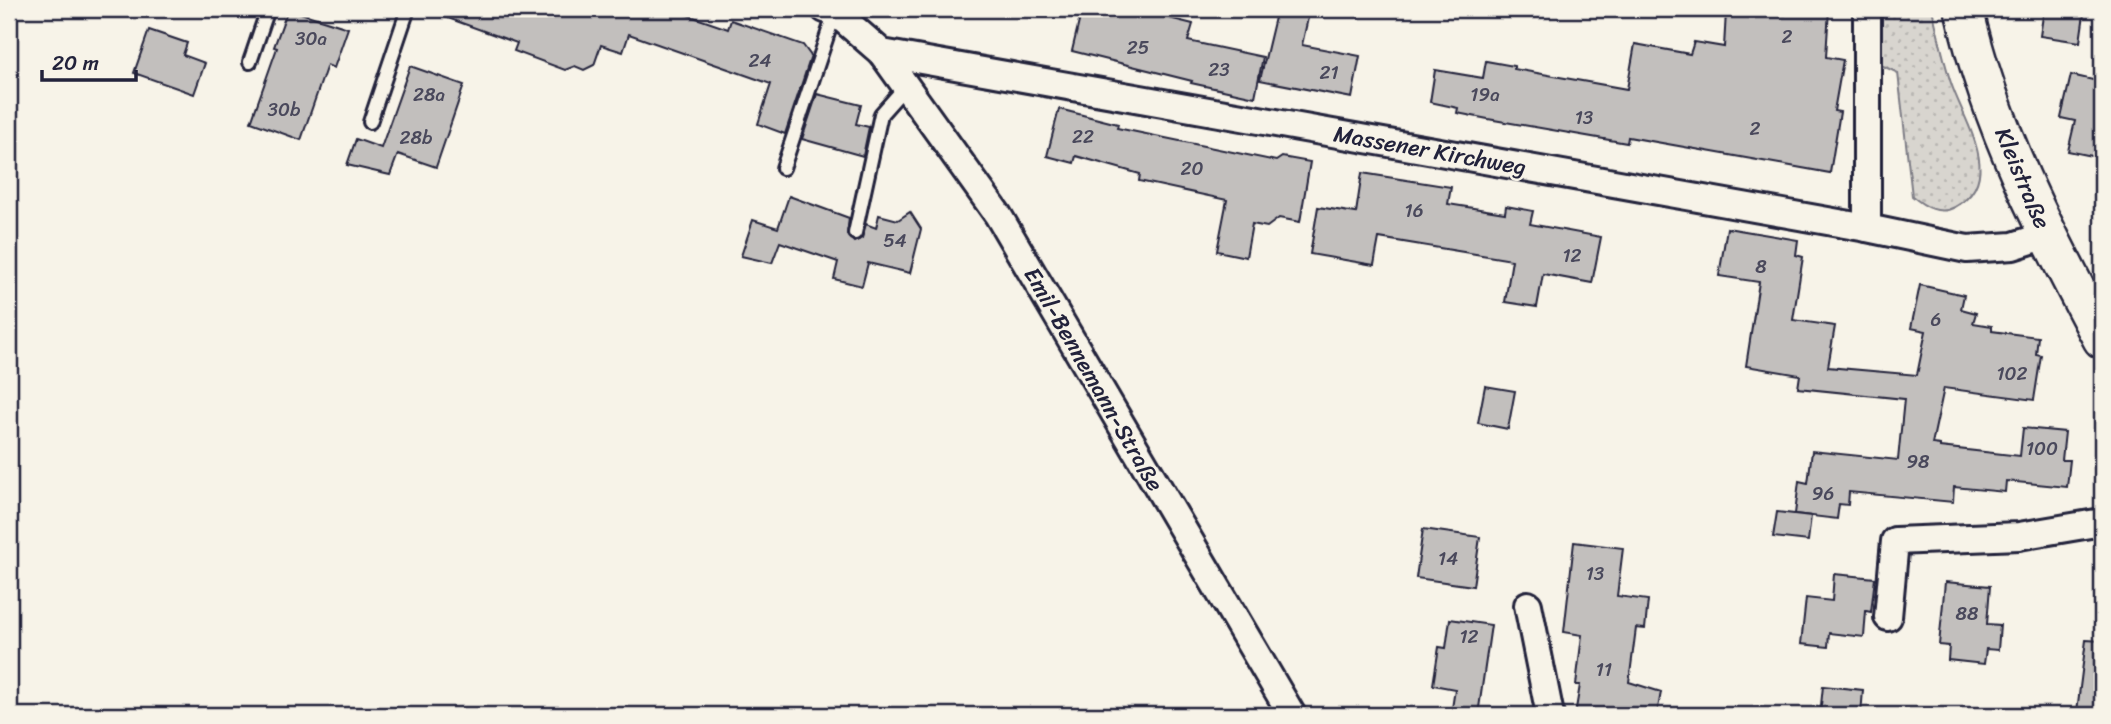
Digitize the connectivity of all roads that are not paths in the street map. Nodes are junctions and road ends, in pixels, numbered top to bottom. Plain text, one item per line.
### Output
1 (268, 9) edge
2 (408, 9) edge
3 (1867, 9) edge
4 (1964, 9) edge
5 (830, 10) edge
6 (882, 53) junction
7 (250, 62) dead end
8 (905, 86) junction
9 (370, 121) dead end
10 (783, 168) dead end
11 (1867, 228) junction
12 (855, 233) dead end
13 (2047, 235) junction
14 (2099, 326) edge
15 (2102, 523) edge
16 (1528, 605) dead end
17 (1888, 617) dead end
18 (1292, 715) edge
19 (1550, 715) edge

1 - 7 lane
2 - 9 lane
3 - 11 street
4 - 13 main road, Kleistraße
5 - 6 street
5 - 10 lane
6 - 8 street, Emil-Bennemann-Straße
6 - 11 street, Massener Kirchweg
8 - 12 lane
8 - 18 street, Emil-Bennemann-Straße
11 - 13 street, Massener Kirchweg
13 - 14 main road, Kleistraße
15 - 17 street
16 - 19 street

